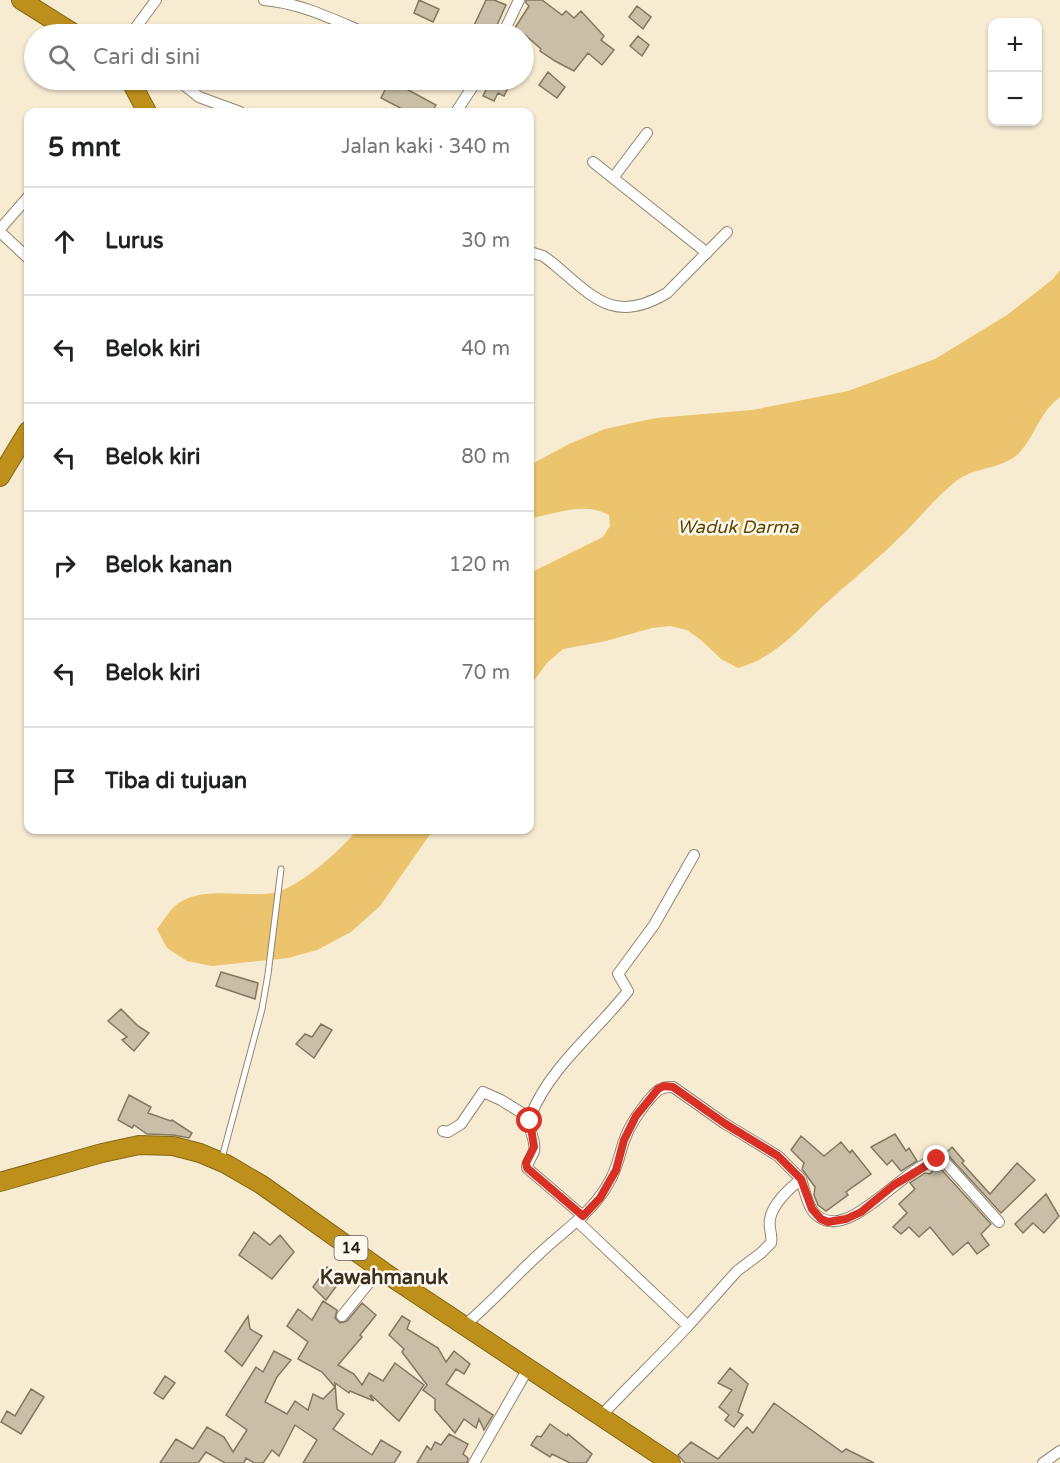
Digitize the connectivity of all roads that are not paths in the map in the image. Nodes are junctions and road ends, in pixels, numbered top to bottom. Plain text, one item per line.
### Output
1 (21, 0) edge
2 (156, 0) edge
3 (264, 0) edge
4 (519, 0) edge
5 (59, 24) edge
6 (138, 24) edge
7 (343, 24) edge
8 (508, 24) edge
9 (135, 90) edge
10 (190, 90) edge
11 (470, 90) edge
12 (145, 108) edge
13 (229, 108) edge
14 (459, 108) edge
15 (647, 132) dead end
16 (593, 162) dead end
17 (613, 178) junction
18 (24, 202) edge
19 (0, 231) edge
20 (727, 231) dead end
21 (534, 253) edge
22 (706, 253) junction
23 (24, 254) edge
24 (24, 438) edge
25 (0, 477) edge
26 (694, 855) dead end
27 (281, 869) dead end
28 (530, 1118) junction
29 (443, 1131) dead end
30 (221, 1162) junction
31 (801, 1179) junction
32 (0, 1182) edge
33 (580, 1218) junction
34 (999, 1222) dead end
35 (380, 1269) junction
36 (342, 1316) dead end
37 (465, 1325) junction
38 (688, 1326) junction
39 (529, 1367) junction
40 (600, 1418) junction
41 (1060, 1451) edge
42 (474, 1463) edge
43 (671, 1463) edge
44 (1043, 1463) edge

1 - 5 highway
2 - 6 street
3 - 7 street
4 - 8 street
9 - 12 highway
10 - 13 street
11 - 14 street
15 - 17 street
16 - 17 street
17 - 22 street
18 - 19 street
19 - 23 street
20 - 22 street
21 - 22 street
24 - 25 highway
26 - 28 street
27 - 30 lane
28 - 29 street
28 - 33 street
30 - 32 highway, 14
30 - 35 highway, 14
31 - 33 street
31 - 34 street
31 - 38 street
33 - 37 street
33 - 38 street
35 - 36 street
35 - 37 highway, 14
37 - 39 highway, 14
38 - 40 street
39 - 40 highway, 14
39 - 42 street
40 - 43 highway, 14
41 - 44 street

